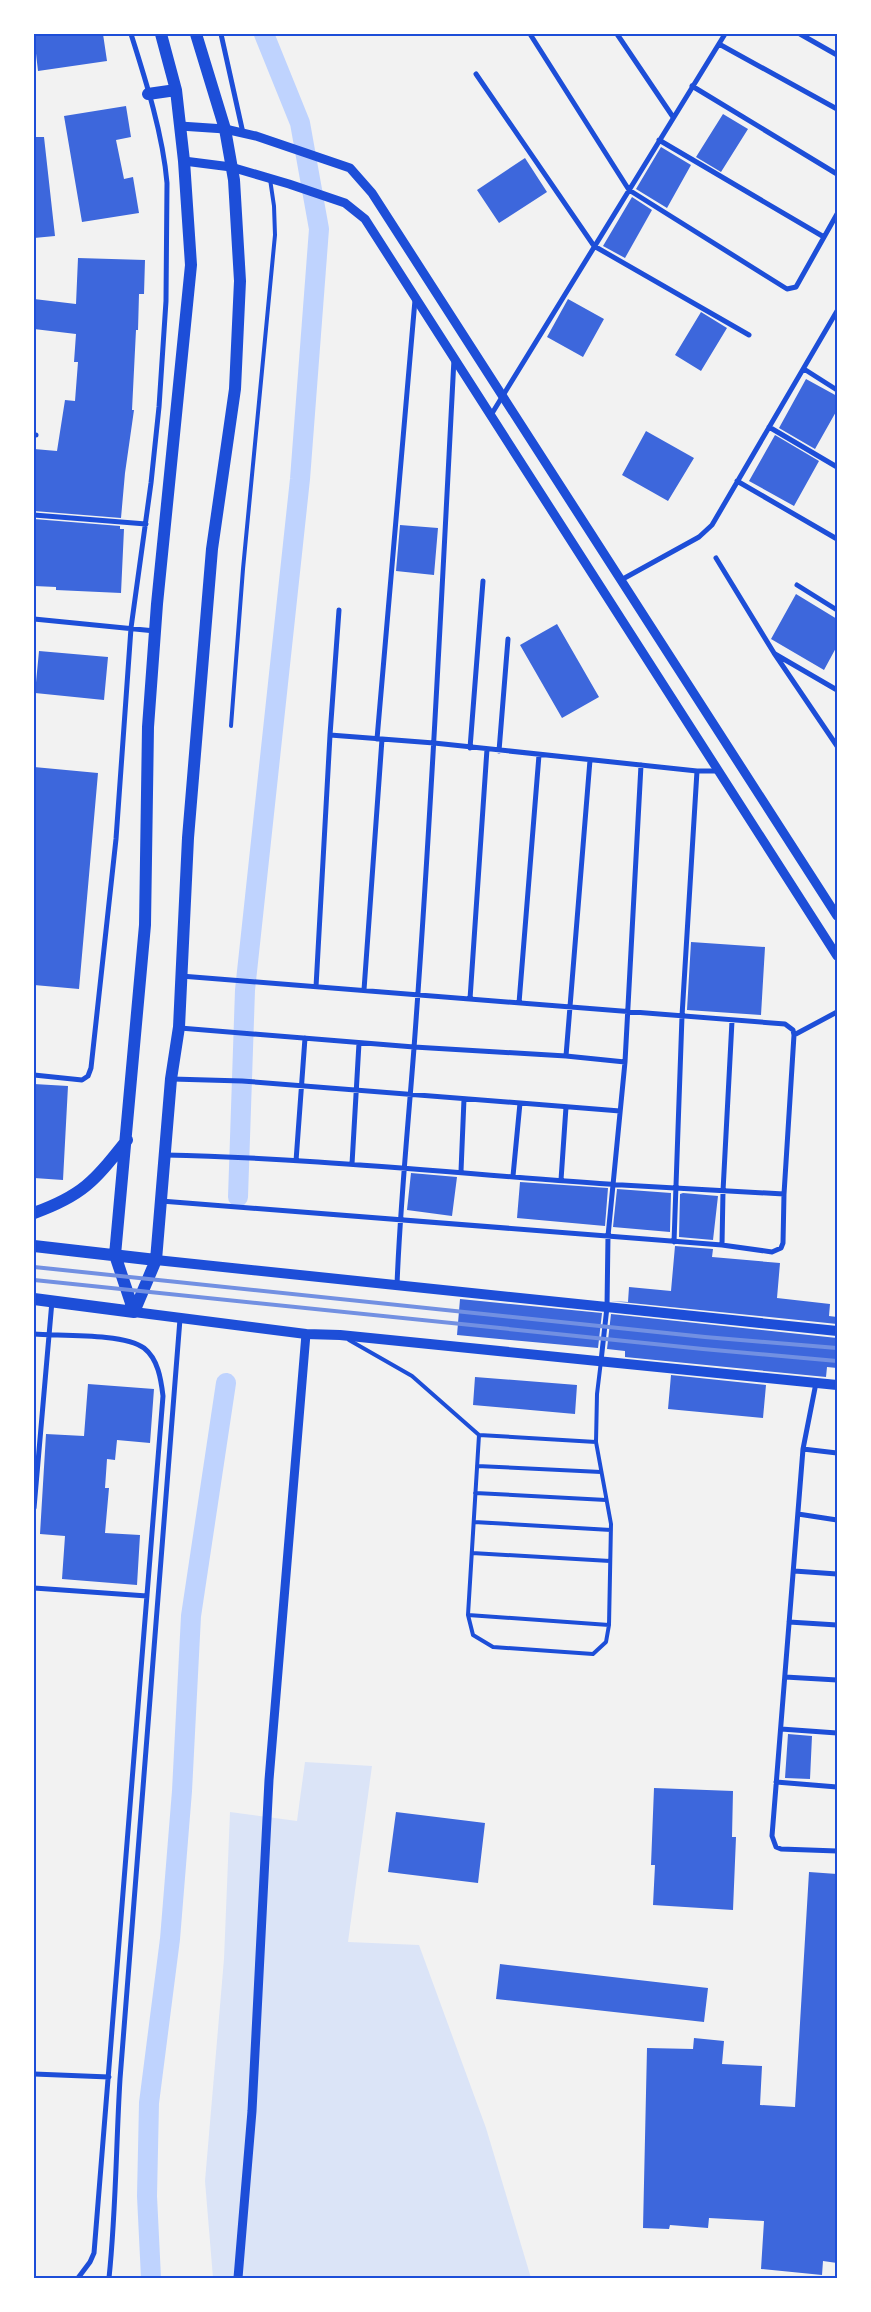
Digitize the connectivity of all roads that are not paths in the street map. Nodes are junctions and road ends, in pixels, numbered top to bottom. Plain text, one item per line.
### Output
1 (131, 34) edge
2 (161, 34) edge
3 (196, 34) edge
4 (221, 34) edge
5 (530, 34) edge
6 (617, 34) edge
7 (725, 34) edge
8 (800, 34) edge
9 (719, 44) junction
10 (837, 55) edge
11 (476, 74) dead end
12 (692, 86) junction
13 (176, 90) junction
14 (148, 94) junction
15 (837, 109) edge
16 (673, 116) junction
17 (180, 126) junction
18 (225, 129) junction
19 (243, 133) junction
20 (659, 140) junction
21 (184, 161) junction
22 (231, 167) junction
23 (837, 174) edge
24 (270, 179) junction
25 (628, 190) junction
26 (837, 214) edge
27 (824, 237) junction
28 (594, 246) junction
29 (416, 297) junction
30 (837, 313) edge
31 (749, 335) dead end
32 (454, 357) junction
33 (804, 368) junction
34 (837, 390) edge
35 (503, 396) junction
36 (491, 415) junction
37 (769, 427) junction
38 (837, 466) edge
39 (738, 481) junction
40 (34, 515) edge
41 (146, 524) junction
42 (837, 539) edge
43 (716, 558) dead end
44 (621, 580) junction
45 (483, 581) dead end
46 (797, 585) dead end
47 (339, 610) dead end
48 (837, 610) edge
49 (34, 619) edge
50 (131, 628) junction
51 (155, 631) junction
52 (508, 639) dead end
53 (774, 653) junction
54 (837, 690) edge
55 (231, 726) dead end
56 (330, 735) junction
57 (380, 739) junction
58 (434, 743) junction
59 (837, 746) edge
60 (470, 748) junction
61 (487, 749) junction
62 (499, 751) junction
63 (539, 754) junction
64 (590, 760) junction
65 (641, 765) junction
66 (696, 771) junction
67 (719, 771) junction
68 (837, 916) edge
69 (837, 956) edge
70 (180, 976) junction
71 (316, 986) junction
72 (364, 990) junction
73 (417, 994) junction
74 (470, 999) junction
75 (519, 1003) junction
76 (570, 1007) junction
77 (837, 1012) edge
78 (628, 1013) junction
79 (682, 1016) junction
80 (732, 1021) junction
81 (179, 1028) junction
82 (794, 1035) junction
83 (305, 1038) junction
84 (359, 1043) junction
85 (414, 1048) junction
86 (566, 1056) junction
87 (624, 1062) junction
88 (34, 1075) edge
89 (172, 1079) junction
90 (303, 1088) junction
91 (357, 1091) junction
92 (410, 1095) junction
93 (464, 1099) junction
94 (520, 1103) junction
95 (566, 1106) junction
96 (620, 1111) junction
97 (127, 1140) junction
98 (165, 1155) junction
99 (296, 1161) junction
100 (352, 1164) junction
101 (403, 1166) junction
102 (461, 1171) junction
103 (513, 1176) junction
104 (560, 1180) junction
105 (613, 1184) junction
106 (677, 1188) junction
107 (723, 1191) junction
108 (784, 1194) junction
109 (161, 1201) junction
110 (34, 1213) edge
111 (400, 1219) junction
112 (608, 1236) junction
113 (674, 1242) junction
114 (34, 1246) edge
115 (722, 1246) junction
116 (115, 1255) junction
117 (156, 1260) junction
118 (397, 1284) junction
119 (34, 1300) edge
120 (52, 1301) junction
121 (607, 1307) junction
122 (134, 1312) junction
123 (180, 1318) junction
124 (837, 1331) edge
125 (34, 1334) edge
126 (306, 1334) junction
127 (49, 1335) junction
128 (340, 1335) junction
129 (601, 1361) junction
130 (816, 1383) junction
131 (837, 1385) edge
132 (479, 1435) junction
133 (596, 1442) junction
134 (803, 1449) junction
135 (837, 1453) edge
136 (477, 1466) junction
137 (601, 1472) junction
138 (475, 1493) junction
139 (606, 1500) junction
140 (34, 1508) edge
141 (798, 1514) junction
142 (837, 1520) edge
143 (474, 1522) junction
144 (611, 1530) junction
145 (472, 1552) junction
146 (610, 1561) junction
147 (794, 1571) junction
148 (837, 1574) edge
149 (34, 1588) edge
150 (147, 1596) junction
151 (468, 1615) junction
152 (789, 1622) junction
153 (609, 1624) junction
154 (837, 1625) edge
155 (785, 1677) junction
156 (837, 1680) edge
157 (780, 1729) junction
158 (837, 1733) edge
159 (776, 1782) junction
160 (837, 1787) edge
161 (837, 1851) edge
162 (34, 2074) edge
163 (109, 2077) junction
164 (78, 2278) edge
165 (109, 2278) edge
166 (238, 2278) edge

1 - 14 street
2 - 13 main road
3 - 18 main road
4 - 19 street
5 - 25 street
6 - 16 street
7 - 9 street
8 - 10 street
9 - 12 street
9 - 15 street
11 - 28 street
12 - 16 street
12 - 23 street
13 - 14 main road
13 - 17 main road
14 - 41 street
16 - 20 street
17 - 18 street
17 - 21 main road
18 - 19 street
18 - 22 main road
19 - 35 street
20 - 25 street
20 - 27 street
21 - 22 street
21 - 51 main road
22 - 24 street
22 - 70 main road
24 - 29 street
24 - 55 lane
25 - 27 street
25 - 28 street
26 - 27 street
28 - 31 street
28 - 35 street
29 - 32 street
29 - 57 street
30 - 33 street
32 - 36 street
32 - 58 street
33 - 34 street
33 - 37 street
35 - 36 street
35 - 44 street
36 - 67 street
37 - 38 street
37 - 39 street
39 - 42 street
39 - 44 street
40 - 41 street
41 - 50 street
43 - 53 street
44 - 68 street
45 - 60 street
46 - 48 street
47 - 56 street
49 - 50 street
50 - 51 street
50 - 88 street
51 - 97 main road
52 - 62 street
53 - 54 street
53 - 59 street
56 - 57 street
56 - 71 street
57 - 58 street
57 - 72 street
58 - 60 street
58 - 73 street
60 - 61 street
61 - 62 street
61 - 74 street
62 - 63 street
63 - 64 street
63 - 75 street
64 - 65 street
64 - 76 street
65 - 66 street
65 - 78 street
66 - 67 street
66 - 79 street
67 - 69 street
70 - 71 street
70 - 81 main road
71 - 72 street
72 - 73 street
73 - 74 street
73 - 85 street
74 - 75 street
75 - 76 street
76 - 78 street
76 - 86 street
77 - 82 street
78 - 79 street
78 - 87 street
79 - 80 street
79 - 106 street
80 - 82 street
80 - 107 street
81 - 83 street
81 - 89 main road
82 - 108 street
83 - 84 street
83 - 90 street
84 - 85 street
84 - 91 street
85 - 86 street
85 - 92 street
86 - 87 street
87 - 96 street
89 - 90 street
89 - 98 main road
90 - 91 street
90 - 99 street
91 - 92 street
91 - 100 street
92 - 93 street
92 - 101 street
93 - 94 street
93 - 102 street
94 - 95 street
94 - 103 street
95 - 96 street
95 - 104 street
96 - 105 street
97 - 110 main road
97 - 116 main road
98 - 99 street
98 - 109 main road
99 - 100 street
100 - 101 street
101 - 102 street
101 - 111 street
102 - 103 street
103 - 104 street
104 - 105 street
105 - 106 street
105 - 112 street
106 - 107 street
106 - 113 street
107 - 108 street
107 - 115 street
108 - 115 street
109 - 111 street
109 - 117 main road
111 - 112 street
111 - 118 street
112 - 113 street
112 - 121 street
113 - 115 street
114 - 116 main road
116 - 117 main road
116 - 122 main road
117 - 118 main road
117 - 122 main road
118 - 121 main road
119 - 120 main road
120 - 122 main road
120 - 127 street
121 - 124 main road
121 - 129 street
122 - 123 main road
123 - 126 main road
123 - 165 street
125 - 127 street
126 - 128 main road
126 - 166 street
127 - 140 street
127 - 150 street
128 - 129 main road
128 - 132 lane
129 - 130 main road
129 - 133 lane
130 - 131 main road
130 - 134 street
132 - 133 lane
132 - 136 lane
133 - 137 lane
134 - 135 street
134 - 141 street
136 - 137 lane
136 - 138 lane
137 - 139 lane
138 - 139 lane
138 - 143 lane
139 - 144 lane
141 - 142 street
141 - 147 street
143 - 144 lane
143 - 145 lane
144 - 146 lane
145 - 146 lane
145 - 151 lane
146 - 153 lane
147 - 148 street
147 - 152 street
149 - 150 street
150 - 163 street
151 - 153 lane
151 - 153 lane
152 - 154 street
152 - 155 street
155 - 156 street
155 - 157 street
157 - 158 street
157 - 159 street
159 - 160 street
159 - 161 street
162 - 163 street
163 - 164 street

